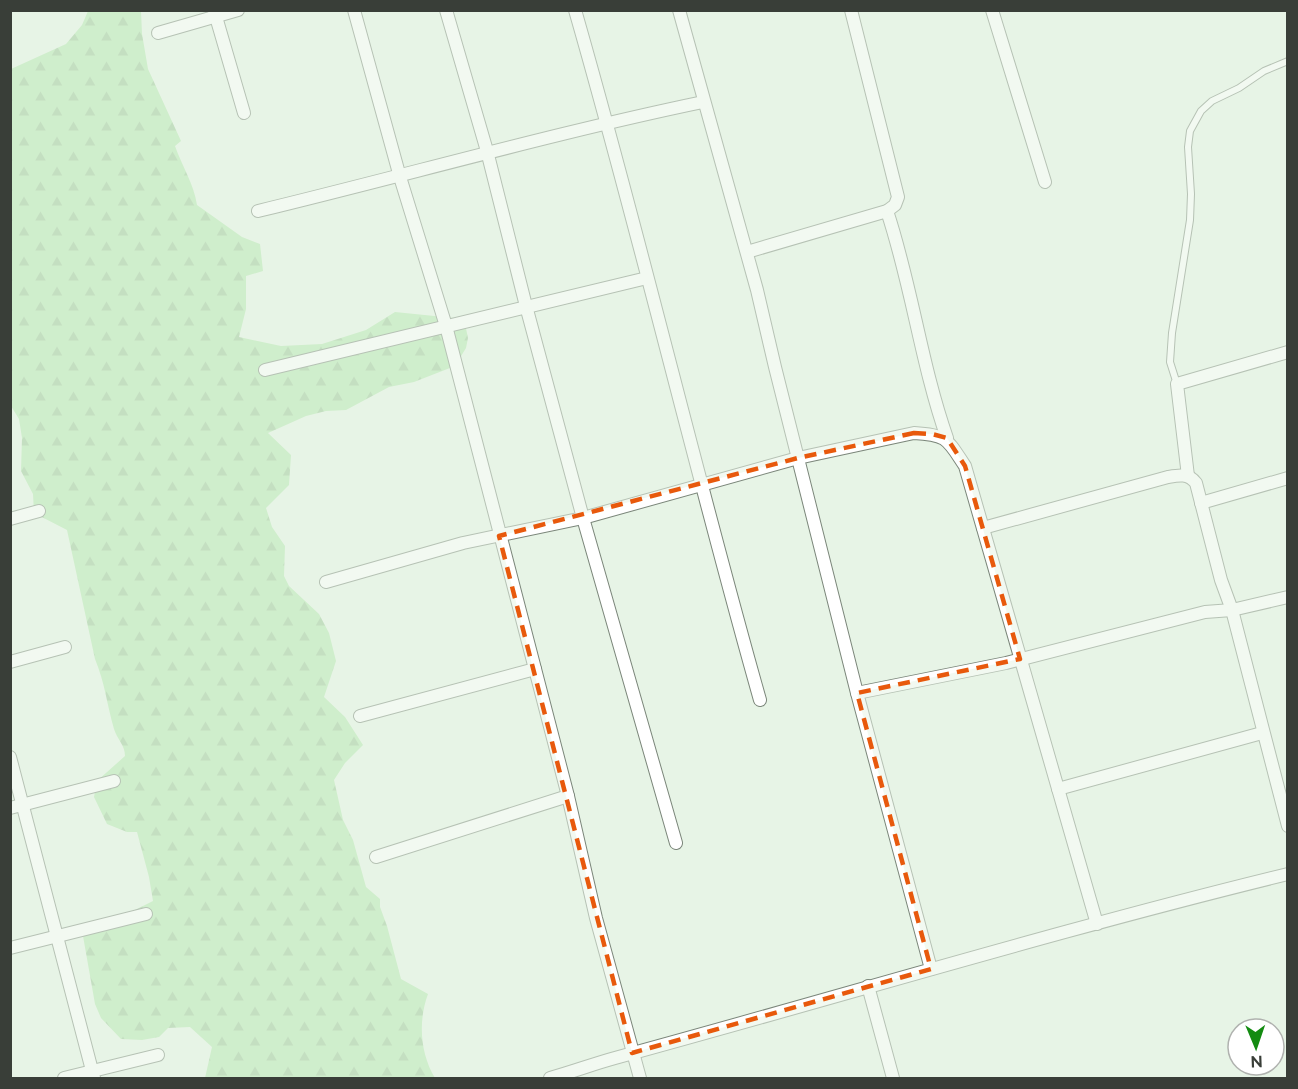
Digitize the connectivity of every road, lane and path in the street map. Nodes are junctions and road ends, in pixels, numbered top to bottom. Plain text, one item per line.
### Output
1 (238, 10) edge
2 (354, 10) edge
3 (446, 10) edge
4 (575, 10) edge
5 (679, 10) edge
6 (851, 10) edge
7 (992, 10) edge
8 (215, 14) edge
9 (158, 33) dead end
10 (1287, 61) edge
11 (703, 102) junction
12 (244, 113) dead end
13 (607, 122) junction
14 (487, 151) junction
15 (400, 177) junction
16 (1045, 182) dead end
17 (258, 211) dead end
18 (887, 211) junction
19 (747, 252) junction
20 (647, 278) junction
21 (526, 306) junction
22 (446, 326) junction
23 (1287, 352) edge
24 (264, 370) dead end
25 (1177, 384) junction
26 (947, 438) junction
27 (798, 458) junction
28 (1188, 476) junction
29 (1287, 478) edge
30 (701, 485) junction
31 (1201, 503) junction
32 (39, 511) dead end
33 (583, 518) junction
34 (10, 519) edge
35 (983, 528) junction
36 (499, 536) junction
37 (326, 582) dead end
38 (1287, 597) edge
39 (1232, 610) junction
40 (65, 647) dead end
41 (1020, 659) junction
42 (10, 663) edge
43 (535, 669) junction
44 (857, 693) junction
45 (760, 700) dead end
46 (360, 716) dead end
47 (1262, 733) junction
48 (10, 757) edge
49 (114, 781) dead end
50 (1058, 789) junction
51 (568, 796) junction
52 (24, 806) junction
53 (10, 808) edge
54 (1287, 826) edge
55 (676, 843) dead end
56 (376, 857) dead end
57 (1287, 874) edge
58 (146, 914) dead end
59 (1097, 924) junction
60 (56, 938) junction
61 (10, 948) edge
62 (931, 969) junction
63 (868, 986) junction
64 (632, 1053) junction
65 (158, 1055) dead end
66 (93, 1075) edge
67 (64, 1078) edge
68 (550, 1078) edge
69 (640, 1078) edge
70 (893, 1078) edge

1 - 8 street
2 - 15 street
3 - 14 street
4 - 13 street
5 - 11 street
6 - 18 street
7 - 16 street
8 - 9 street
8 - 12 street
10 - 25 lane
11 - 13 street
11 - 19 street
13 - 14 street
13 - 20 street
14 - 15 street
14 - 21 street
15 - 17 street
15 - 22 street
18 - 19 street
18 - 26 street
19 - 27 street
20 - 21 street
20 - 30 street
21 - 22 street
21 - 33 street
22 - 24 street
22 - 36 street
23 - 25 street
25 - 28 street
26 - 27 street
26 - 35 street
27 - 30 street
27 - 44 street
28 - 31 street
28 - 35 street
29 - 31 street
30 - 33 street
30 - 45 street
31 - 39 street
32 - 34 street
33 - 36 street
33 - 55 street
35 - 41 street
36 - 37 street
36 - 43 street
38 - 39 street
39 - 41 street
39 - 47 street
40 - 42 street
41 - 44 street
41 - 50 street
43 - 46 street
43 - 51 street
44 - 62 street
47 - 50 street
47 - 54 street
48 - 52 street
49 - 52 street
50 - 59 street
51 - 56 street
51 - 64 street
52 - 53 street
52 - 60 street
57 - 59 street
58 - 60 street
59 - 62 street
60 - 61 street
60 - 66 street
62 - 63 street
63 - 64 street
63 - 70 street
64 - 68 street
64 - 69 street
65 - 66 street
66 - 67 street

